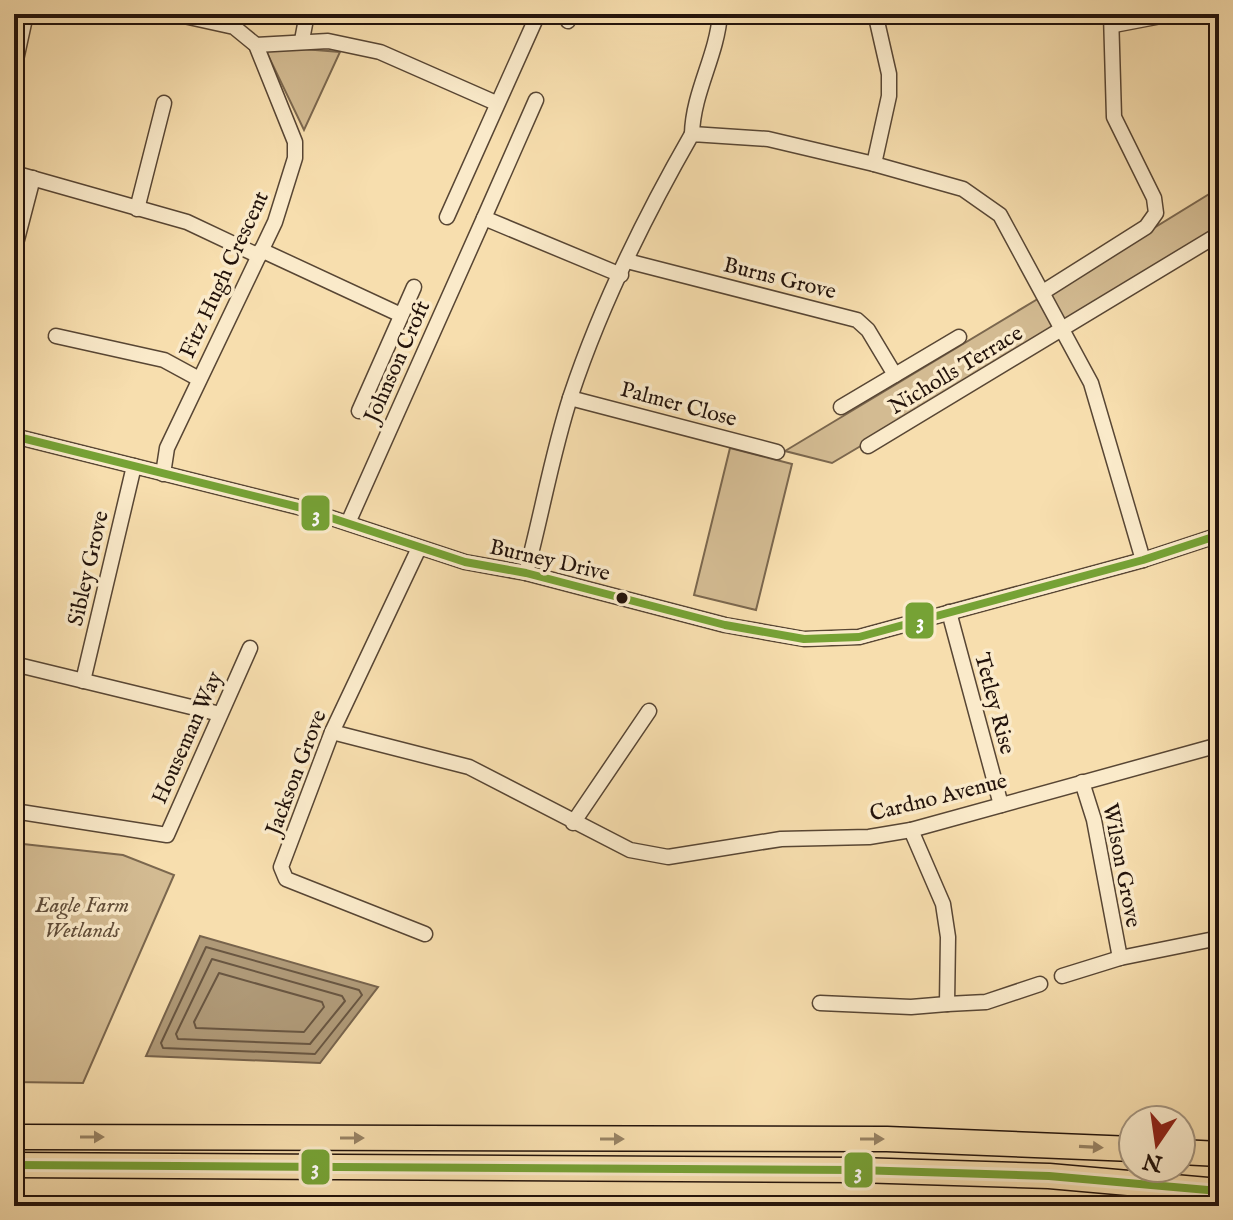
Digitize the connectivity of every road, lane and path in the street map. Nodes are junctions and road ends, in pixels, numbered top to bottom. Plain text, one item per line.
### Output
1 (26, 14) edge
2 (175, 14) edge
3 (307, 14) edge
4 (538, 14) edge
5 (720, 14) edge
6 (880, 15) edge
7 (1219, 15) edge
8 (1112, 19) edge
9 (302, 40) junction
10 (256, 45) junction
11 (14, 69) edge
12 (536, 100) dead end
13 (164, 103) dead end
14 (496, 103) junction
15 (692, 134) junction
16 (874, 164) junction
17 (14, 173) edge
18 (33, 178) junction
19 (137, 209) junction
20 (447, 217) dead end
21 (484, 218) junction
22 (1219, 234) edge
23 (14, 251) edge
24 (260, 253) junction
25 (624, 268) junction
26 (414, 287) dead end
27 (1043, 292) junction
28 (401, 315) junction
29 (1065, 329) junction
30 (56, 336) dead end
31 (959, 337) dead end
32 (895, 375) junction
33 (199, 379) junction
34 (570, 398) junction
35 (841, 407) dead end
36 (359, 411) dead end
37 (14, 436) edge
38 (868, 446) dead end
39 (777, 452) dead end
40 (134, 466) junction
41 (163, 474) junction
42 (348, 523) junction
43 (1219, 535) edge
44 (419, 548) junction
45 (1143, 560) junction
46 (526, 573) junction
47 (949, 612) junction
48 (250, 648) dead end
49 (14, 664) edge
50 (83, 681) junction
51 (649, 711) dead end
52 (220, 714) junction
53 (332, 732) junction
54 (1219, 745) edge
55 (1082, 782) junction
56 (1001, 805) junction
57 (14, 811) edge
58 (573, 823) junction
59 (911, 830) junction
60 (425, 934) dead end
61 (1219, 938) edge
62 (1120, 958) junction
63 (1062, 976) dead end
64 (1040, 984) dead end
65 (820, 1003) dead end
66 (947, 1004) junction
67 (14, 1137) edge
68 (1117, 1148) edge
69 (1197, 1153) edge
70 (1219, 1154) edge
71 (14, 1165) edge
72 (1219, 1191) edge

1 - 11 street
2 - 10 street
3 - 9 street
4 - 14 street
5 - 15 street
6 - 16 street
7 - 8 street
8 - 27 street
9 - 10 street
9 - 14 street
10 - 24 street, Fitz Hugh Crescent
12 - 21 street, Johnson Croft
13 - 19 street
14 - 20 street
15 - 16 street
15 - 25 street
16 - 27 street
17 - 18 street
18 - 19 street
18 - 23 street
19 - 24 street
21 - 25 street
21 - 42 street, Johnson Croft
22 - 29 street, Nicholls Terrace
24 - 28 street
24 - 33 street, Fitz Hugh Crescent
25 - 32 street, Burns Grove
25 - 34 street
26 - 28 street
27 - 29 street
28 - 36 street
29 - 38 street, Nicholls Terrace
29 - 45 street
30 - 33 street, Fitz Hugh Crescent
31 - 32 street
32 - 35 street
33 - 41 street, Fitz Hugh Crescent
34 - 39 street, Palmer Close
34 - 46 street
37 - 40 street, Burney Drive
40 - 41 street, Burney Drive
40 - 50 street, Sibley Grove
41 - 42 street, Burney Drive
42 - 44 street, Burney Drive
43 - 45 street, Burney Drive
44 - 46 street, Burney Drive
44 - 53 street, Jackson Grove
45 - 47 street, Burney Drive
46 - 47 street, Burney Drive
47 - 56 street, Tetley Rise
48 - 52 street, Houseman Way
49 - 50 street
50 - 52 street
51 - 58 street
52 - 57 street, Houseman Way
53 - 58 street, Cardno Avenue
53 - 60 street, Jackson Grove
54 - 55 street, Cardno Avenue
55 - 56 street, Cardno Avenue
55 - 62 street, Wilson Grove
56 - 59 street, Cardno Avenue
58 - 59 street, Cardno Avenue
59 - 66 street
61 - 62 street, Wilson Grove
62 - 63 street, Wilson Grove
64 - 66 street
65 - 66 street
67 -> 68 highway
69 - 70 highway
71 - 72 highway

